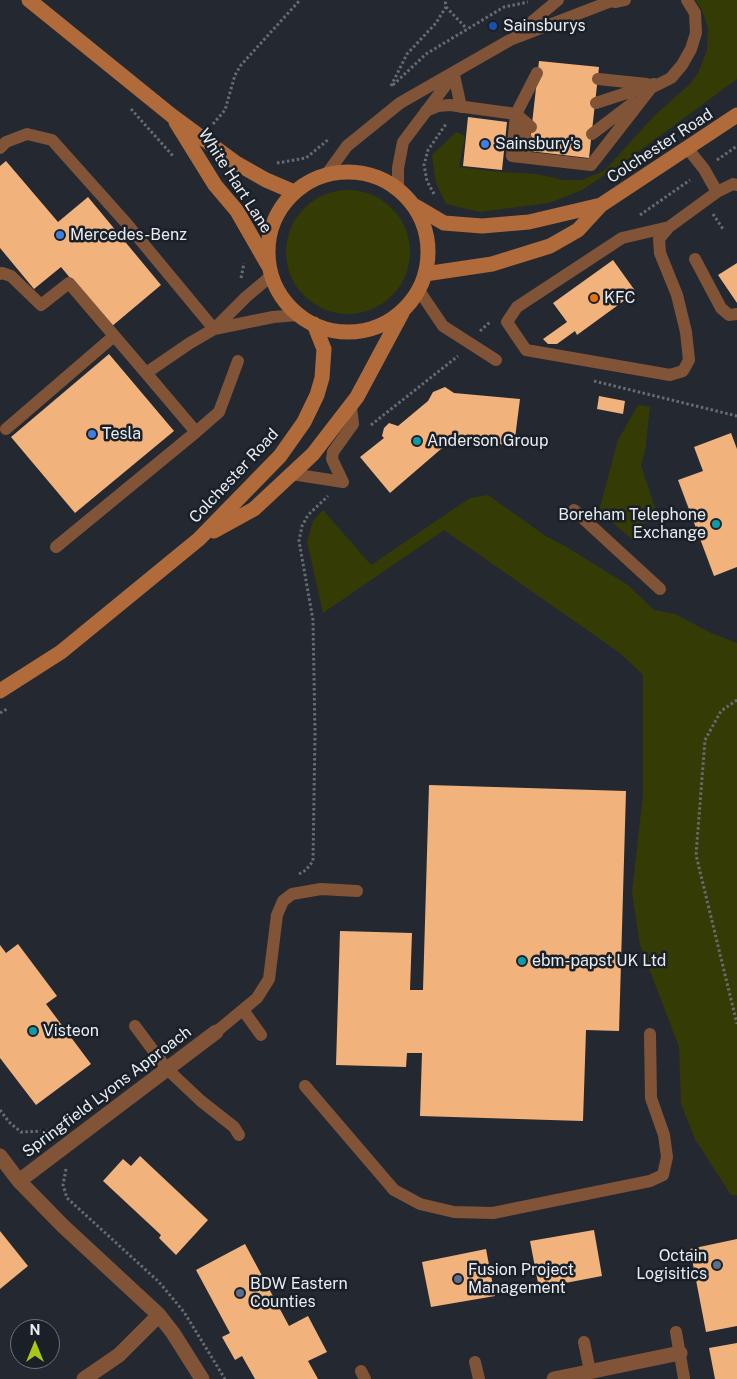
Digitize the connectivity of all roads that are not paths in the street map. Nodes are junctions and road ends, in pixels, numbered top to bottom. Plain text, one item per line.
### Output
1 (29, 0) edge
2 (558, 0) edge
3 (625, 0) edge
4 (687, 0) edge
5 (606, 1) edge
6 (510, 40) junction
7 (537, 73) dead end
8 (454, 75) junction
9 (598, 79) dead end
10 (654, 84) junction
11 (535, 97) dead end
12 (596, 103) dead end
13 (461, 106) junction
14 (426, 111) junction
15 (516, 114) junction
16 (172, 115) junction
17 (737, 115) edge
18 (531, 127) dead end
19 (592, 134) dead end
20 (529, 146) dead end
21 (0, 148) edge
22 (688, 149) junction
23 (590, 153) dead end
24 (326, 175) junction
25 (737, 185) edge
26 (398, 189) junction
27 (294, 192) junction
28 (717, 192) junction
29 (412, 204) junction
30 (601, 206) junction
31 (669, 227) junction
32 (696, 259) dead end
33 (270, 271) junction
34 (0, 274) edge
35 (425, 274) junction
36 (418, 289) junction
37 (405, 307) junction
38 (737, 314) edge
39 (298, 315) junction
40 (314, 324) junction
41 (214, 329) junction
42 (114, 336) junction
43 (496, 360) dead end
44 (238, 361) dead end
45 (146, 373) junction
46 (351, 407) junction
47 (6, 429) dead end
48 (196, 432) junction
49 (292, 474) junction
50 (574, 510) dead end
51 (199, 539) junction
52 (56, 547) dead end
53 (660, 589) dead end
54 (0, 691) edge
55 (357, 891) dead end
56 (243, 1010) junction
57 (135, 1026) dead end
58 (216, 1032) joint
59 (650, 1034) dead end
60 (261, 1035) dead end
61 (167, 1069) junction
62 (306, 1086) dead end
63 (239, 1135) dead end
64 (0, 1156) edge
65 (19, 1181) junction
66 (159, 1315) junction
67 (676, 1332) dead end
68 (584, 1342) dead end
69 (680, 1353) junction
70 (476, 1362) dead end
71 (582, 1375) edge
72 (684, 1378) edge
73 (84, 1379) edge
74 (202, 1379) edge
75 (479, 1379) edge
76 (554, 1379) edge

1 - 16 main road, White Hart Lane
2 - 6 lane
3 - 5 lane
4 - 10 lane
5 - 6 lane
6 - 8 lane
7 - 15 lane
8 - 13 lane
8 - 14 lane
8 - 24 lane
9 - 10 lane
10 - 12 lane
10 - 15 lane
10 - 19 lane
10 - 23 lane
11 - 15 lane
13 - 14 lane
13 - 15 lane
14 - 26 lane
15 - 18 lane
15 - 20 lane
16 - 27 main road, White Hart Lane
16 - 33 main road, White Hart Lane
17 - 22 main road, Colchester Road
21 - 41 lane
22 - 28 lane
22 - 30 main road, Colchester Road
24 - 26 main road
24 - 27 main road
25 - 28 lane
26 - 29 main road
27 - 33 main road
28 - 31 lane
29 - 30 main road, Colchester Road
29 - 35 main road
30 - 35 main road, Colchester Road
31 - 31 lane
32 - 38 lane
33 - 39 main road
33 - 41 lane
34 - 42 lane
35 - 36 main road
36 - 37 main road
36 - 43 lane
37 - 40 main road
37 - 46 main road, Colchester Road
39 - 40 main road
39 - 41 lane
40 - 51 main road, Colchester Road
41 - 45 lane
42 - 45 lane
42 - 47 lane
44 - 48 lane
45 - 48 lane
46 - 49 main road, Colchester Road
46 - 49 lane
48 - 52 lane
49 - 51 main road, Colchester Road
50 - 53 lane
51 - 54 main road, Colchester Road
55 - 56 lane
56 - 58 lane
56 - 60 lane
57 - 61 lane
58 - 61 street, Springfield Lyons Approach
59 - 62 lane
61 - 63 lane
61 - 65 street, Springfield Lyons Approach
64 - 65 street, Springfield Lyons Approach
65 - 66 street, Springfield Lyons Approach
66 - 73 street
66 - 74 street, Springfield Lyons Approach
67 - 69 lane
68 - 71 lane
69 - 71 street
69 - 72 lane
70 - 75 lane
71 - 76 street

